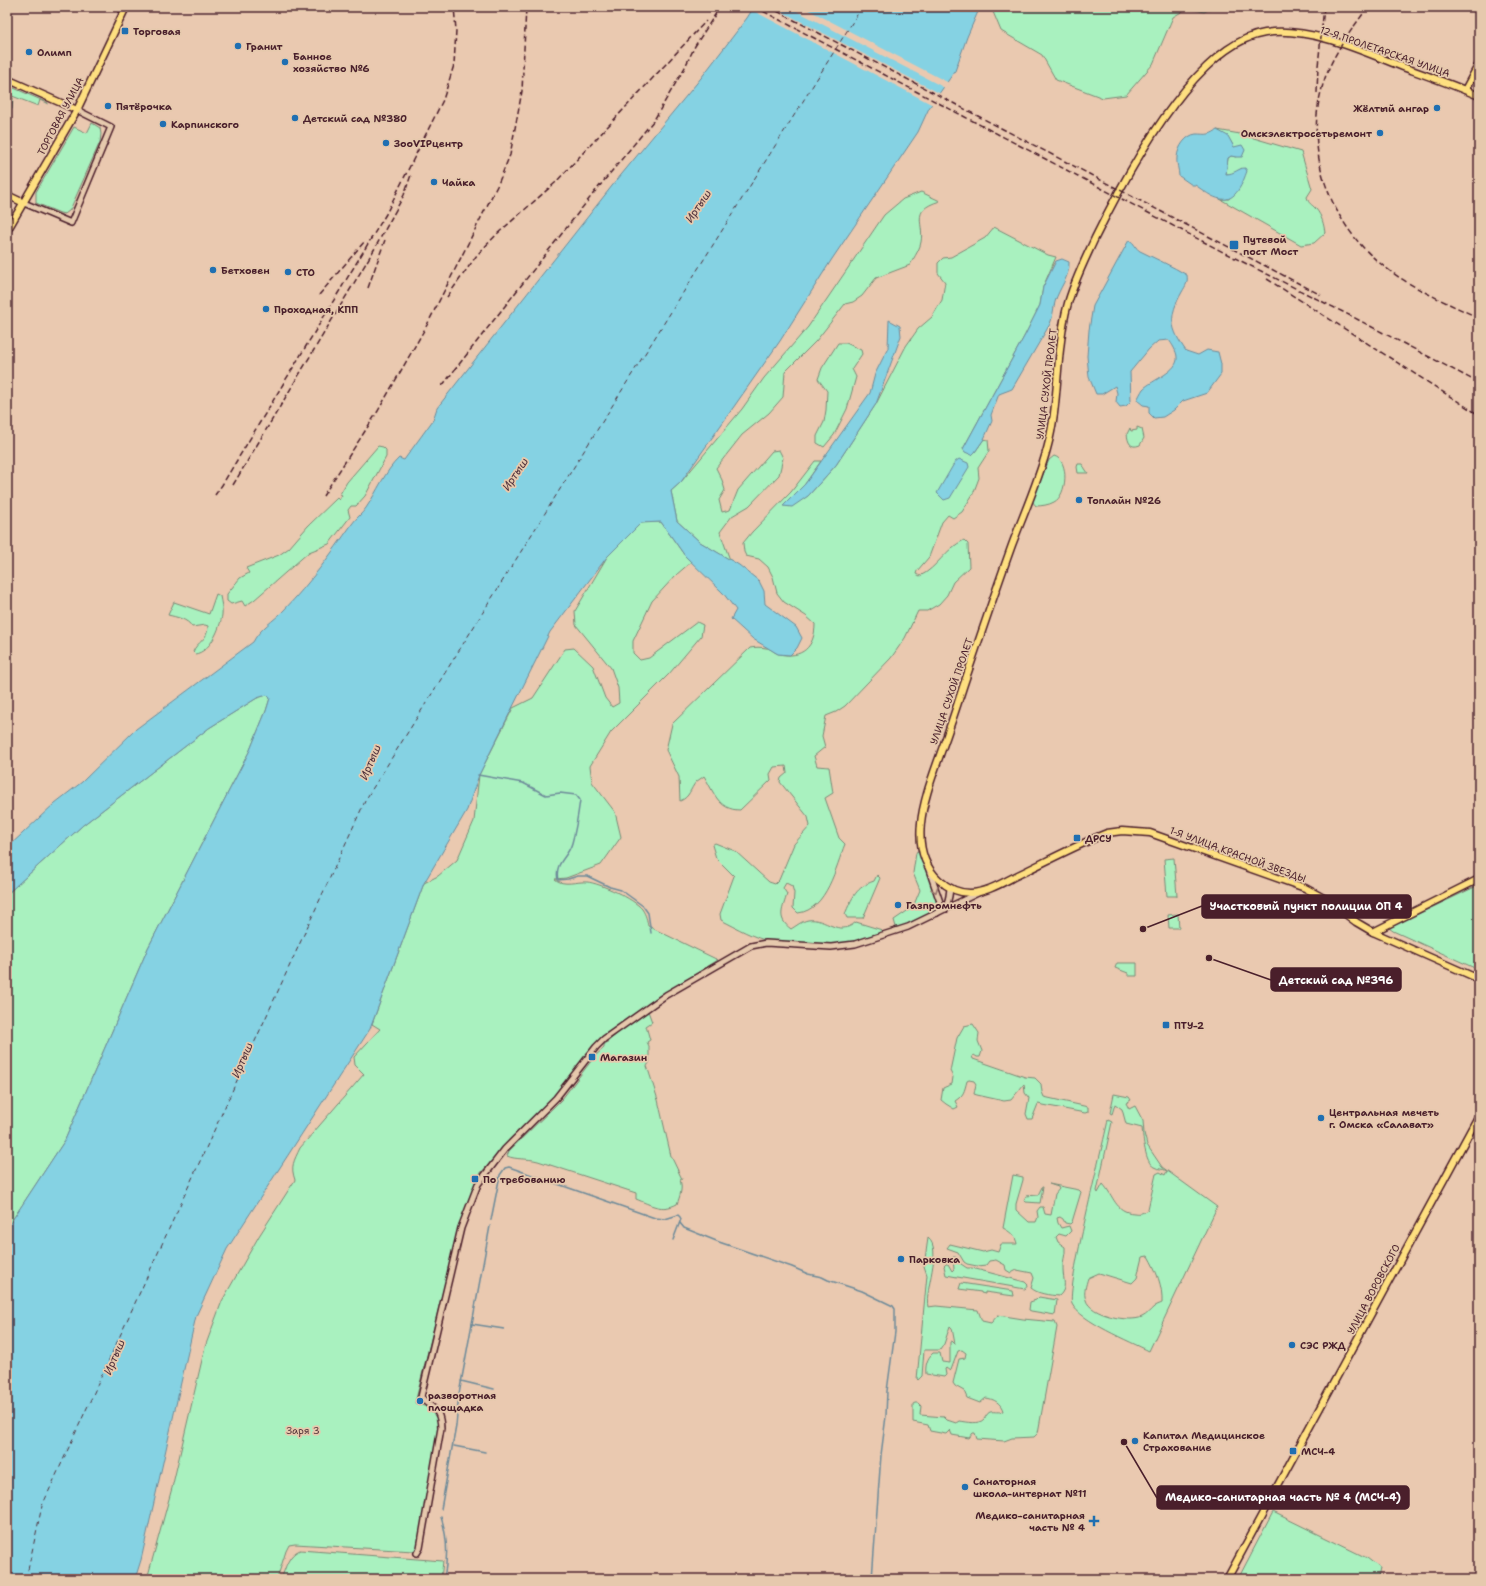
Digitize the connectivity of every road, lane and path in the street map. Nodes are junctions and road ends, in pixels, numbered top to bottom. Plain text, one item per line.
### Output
1 (126, 7) edge
2 (1283, 32) joint
3 (1479, 64) edge
4 (7, 79) edge
5 (1465, 90) junction
6 (1479, 96) edge
7 (76, 110) junction
8 (7, 195) edge
9 (24, 203) junction
10 (7, 231) edge
11 (927, 864) junction
12 (1479, 879) edge
13 (950, 888) junction
14 (979, 892) junction
15 (946, 909) junction
16 (935, 914) junction
17 (1373, 932) junction
18 (1479, 979) edge
19 (1479, 1115) edge
20 (418, 1553) dead end
21 (1227, 1579) edge

1 - 7 main road, ТОРГОВАЯ УЛИЦА
2 - 5 main road, 12-Я ПРОЛЕТАРСКАЯ УЛИЦА
2 - 11 main road, УЛИЦА СУХОЙ ПРОЛЕТ
3 - 5 main road
4 - 7 main road
5 - 6 main road, 12-Я ПРОЛЕТАРСКАЯ УЛИЦА
7 - 9 main road, ТОРГОВАЯ УЛИЦА
7 - 9 street
8 - 9 main road
9 - 10 main road, ТОРГОВАЯ УЛИЦА
11 - 13 main road
11 -> 16 street
12 - 17 main road
13 - 14 main road
13 - 15 street
14 - 15 street
14 - 17 main road, 1-Я УЛИЦА КРАСНОЙ ЗВЕЗДЫ
15 - 16 street
16 - 20 street
17 - 18 main road, 1-Я УЛИЦА КРАСНОЙ ЗВЕЗДЫ
19 - 21 main road, УЛИЦА ВОРОВСКОГО

